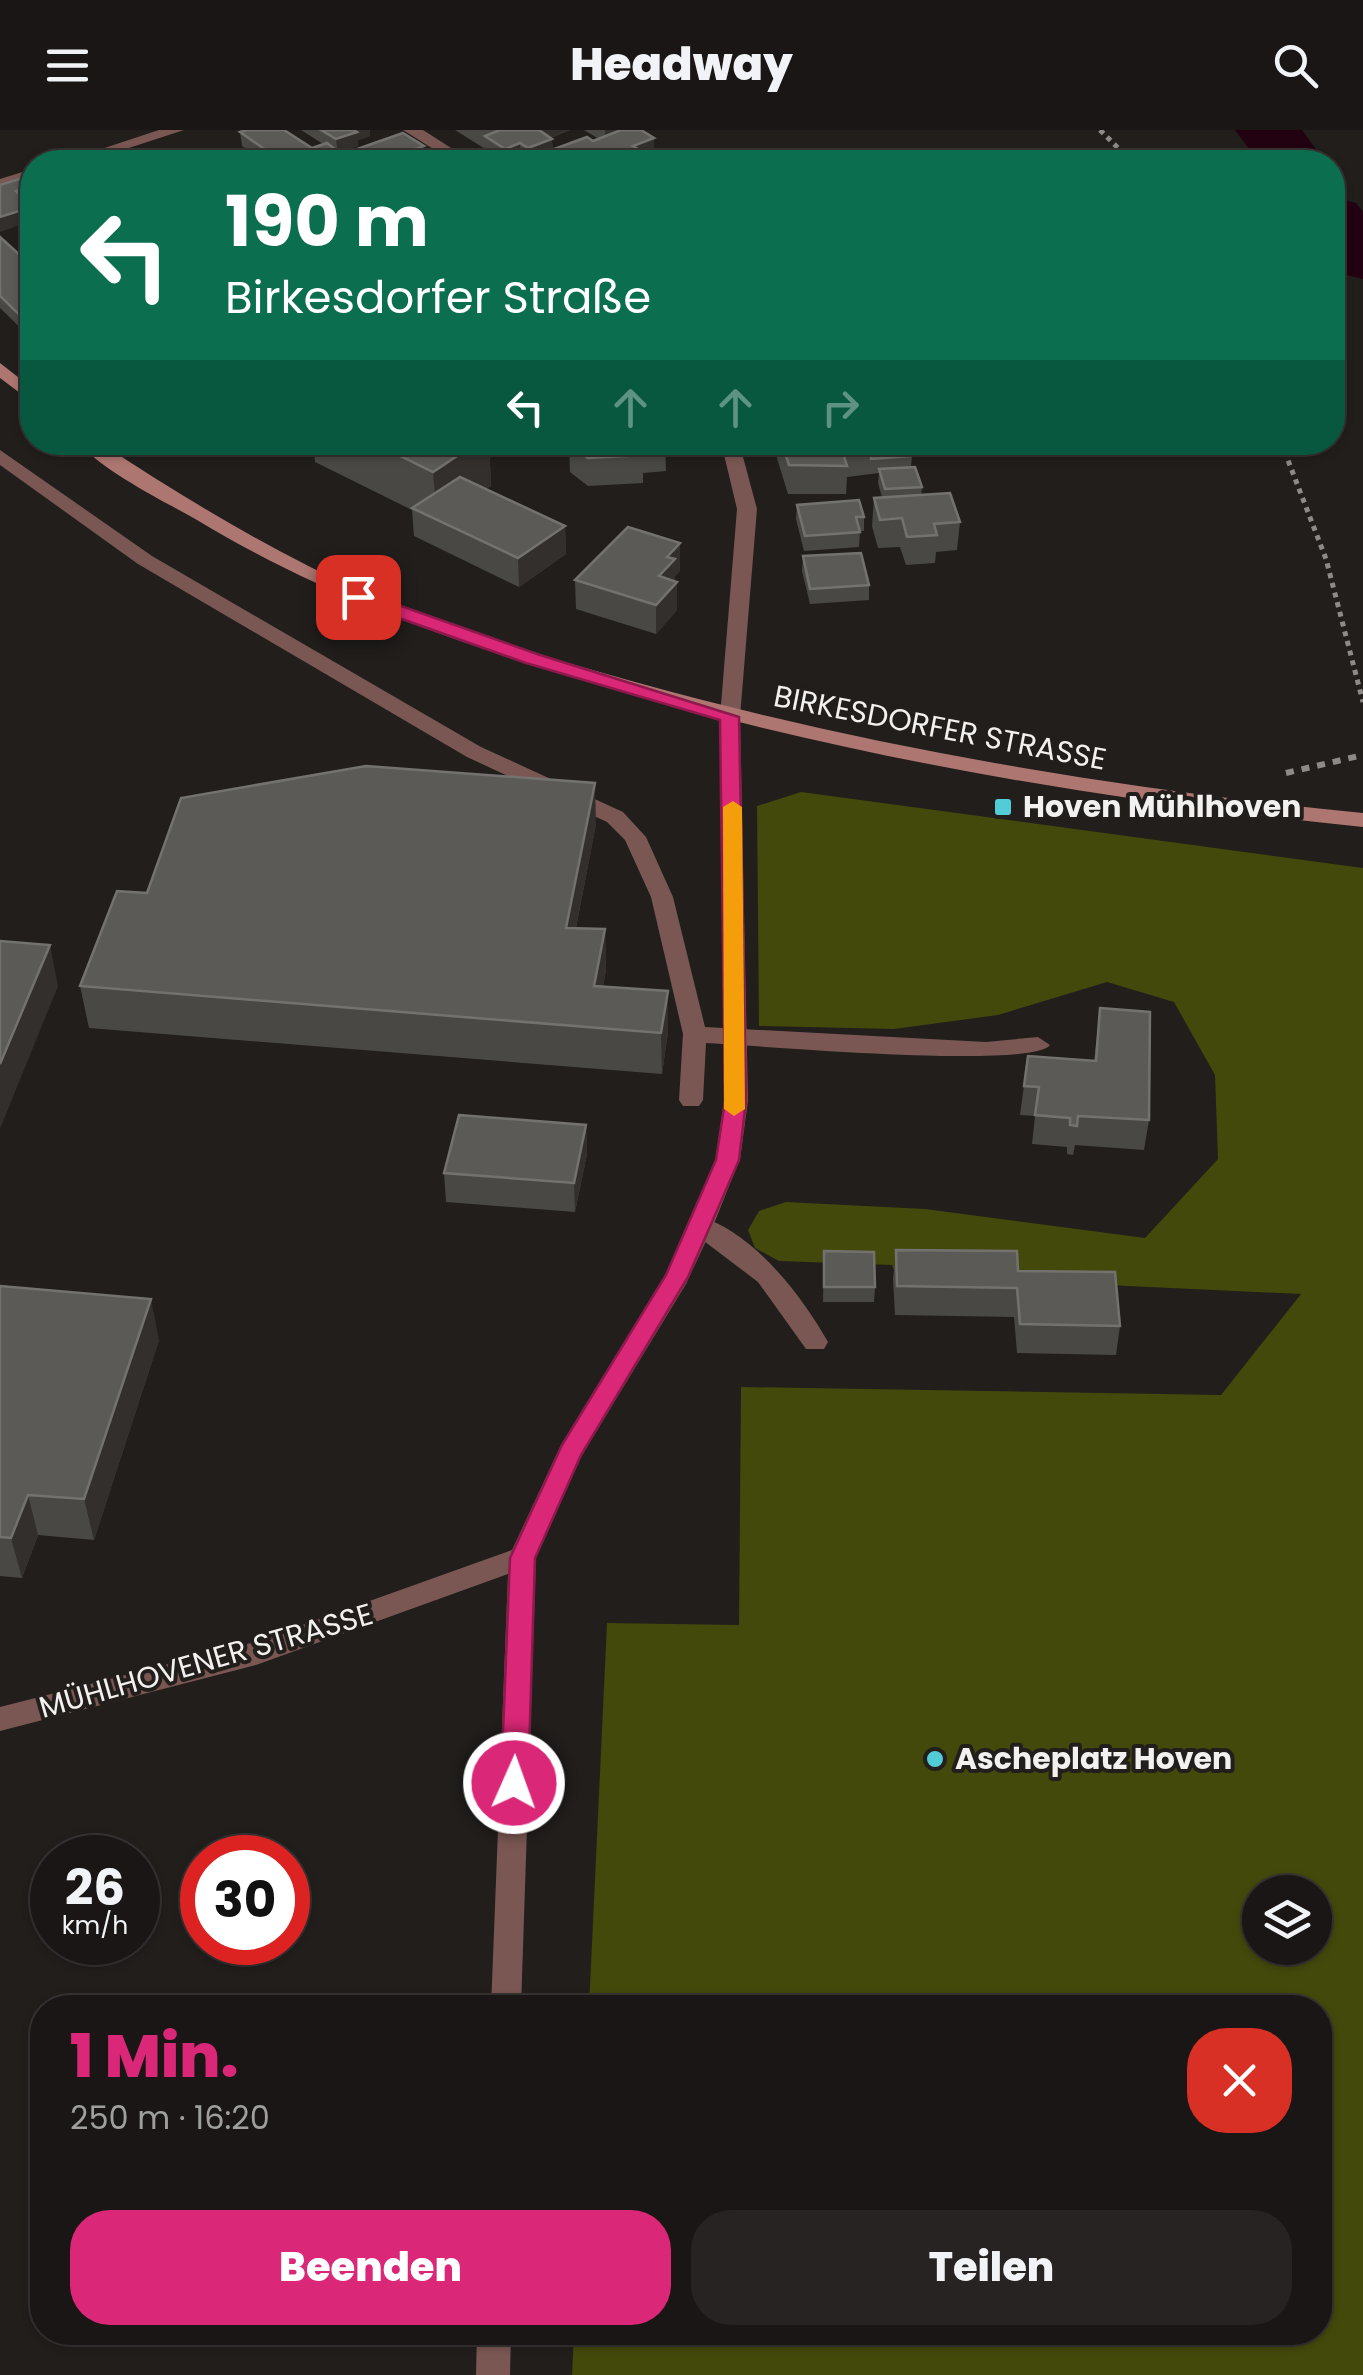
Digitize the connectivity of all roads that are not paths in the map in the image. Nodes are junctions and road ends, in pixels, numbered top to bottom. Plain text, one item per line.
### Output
1 (176, 130) edge
2 (411, 130) edge
3 (110, 150) edge
4 (445, 150) edge
5 (106, 455) edge
6 (733, 455) edge
7 (0, 456) edge
8 (730, 717) junction
9 (1363, 820) edge
10 (695, 1034) junction
11 (734, 1036) junction
12 (1038, 1045) dead end
13 (691, 1100) dead end
14 (701, 1226) junction
15 (815, 1342) dead end
16 (522, 1558) junction
17 (0, 1719) edge
18 (506, 1995) edge
19 (494, 2345) edge
20 (493, 2375) edge

1 - 3 street
2 - 4 street
5 - 8 main road, BIRKESDORFER STRASSE
6 - 8 street
7 - 10 street
8 - 9 main road, BIRKESDORFER STRASSE
8 - 11 street
10 - 11 street
10 - 13 street
11 - 12 street
11 - 14 street
14 - 15 street
14 - 16 street
16 - 17 street, MÜHLHOVENER STRASSE
16 - 18 street
19 - 20 street

